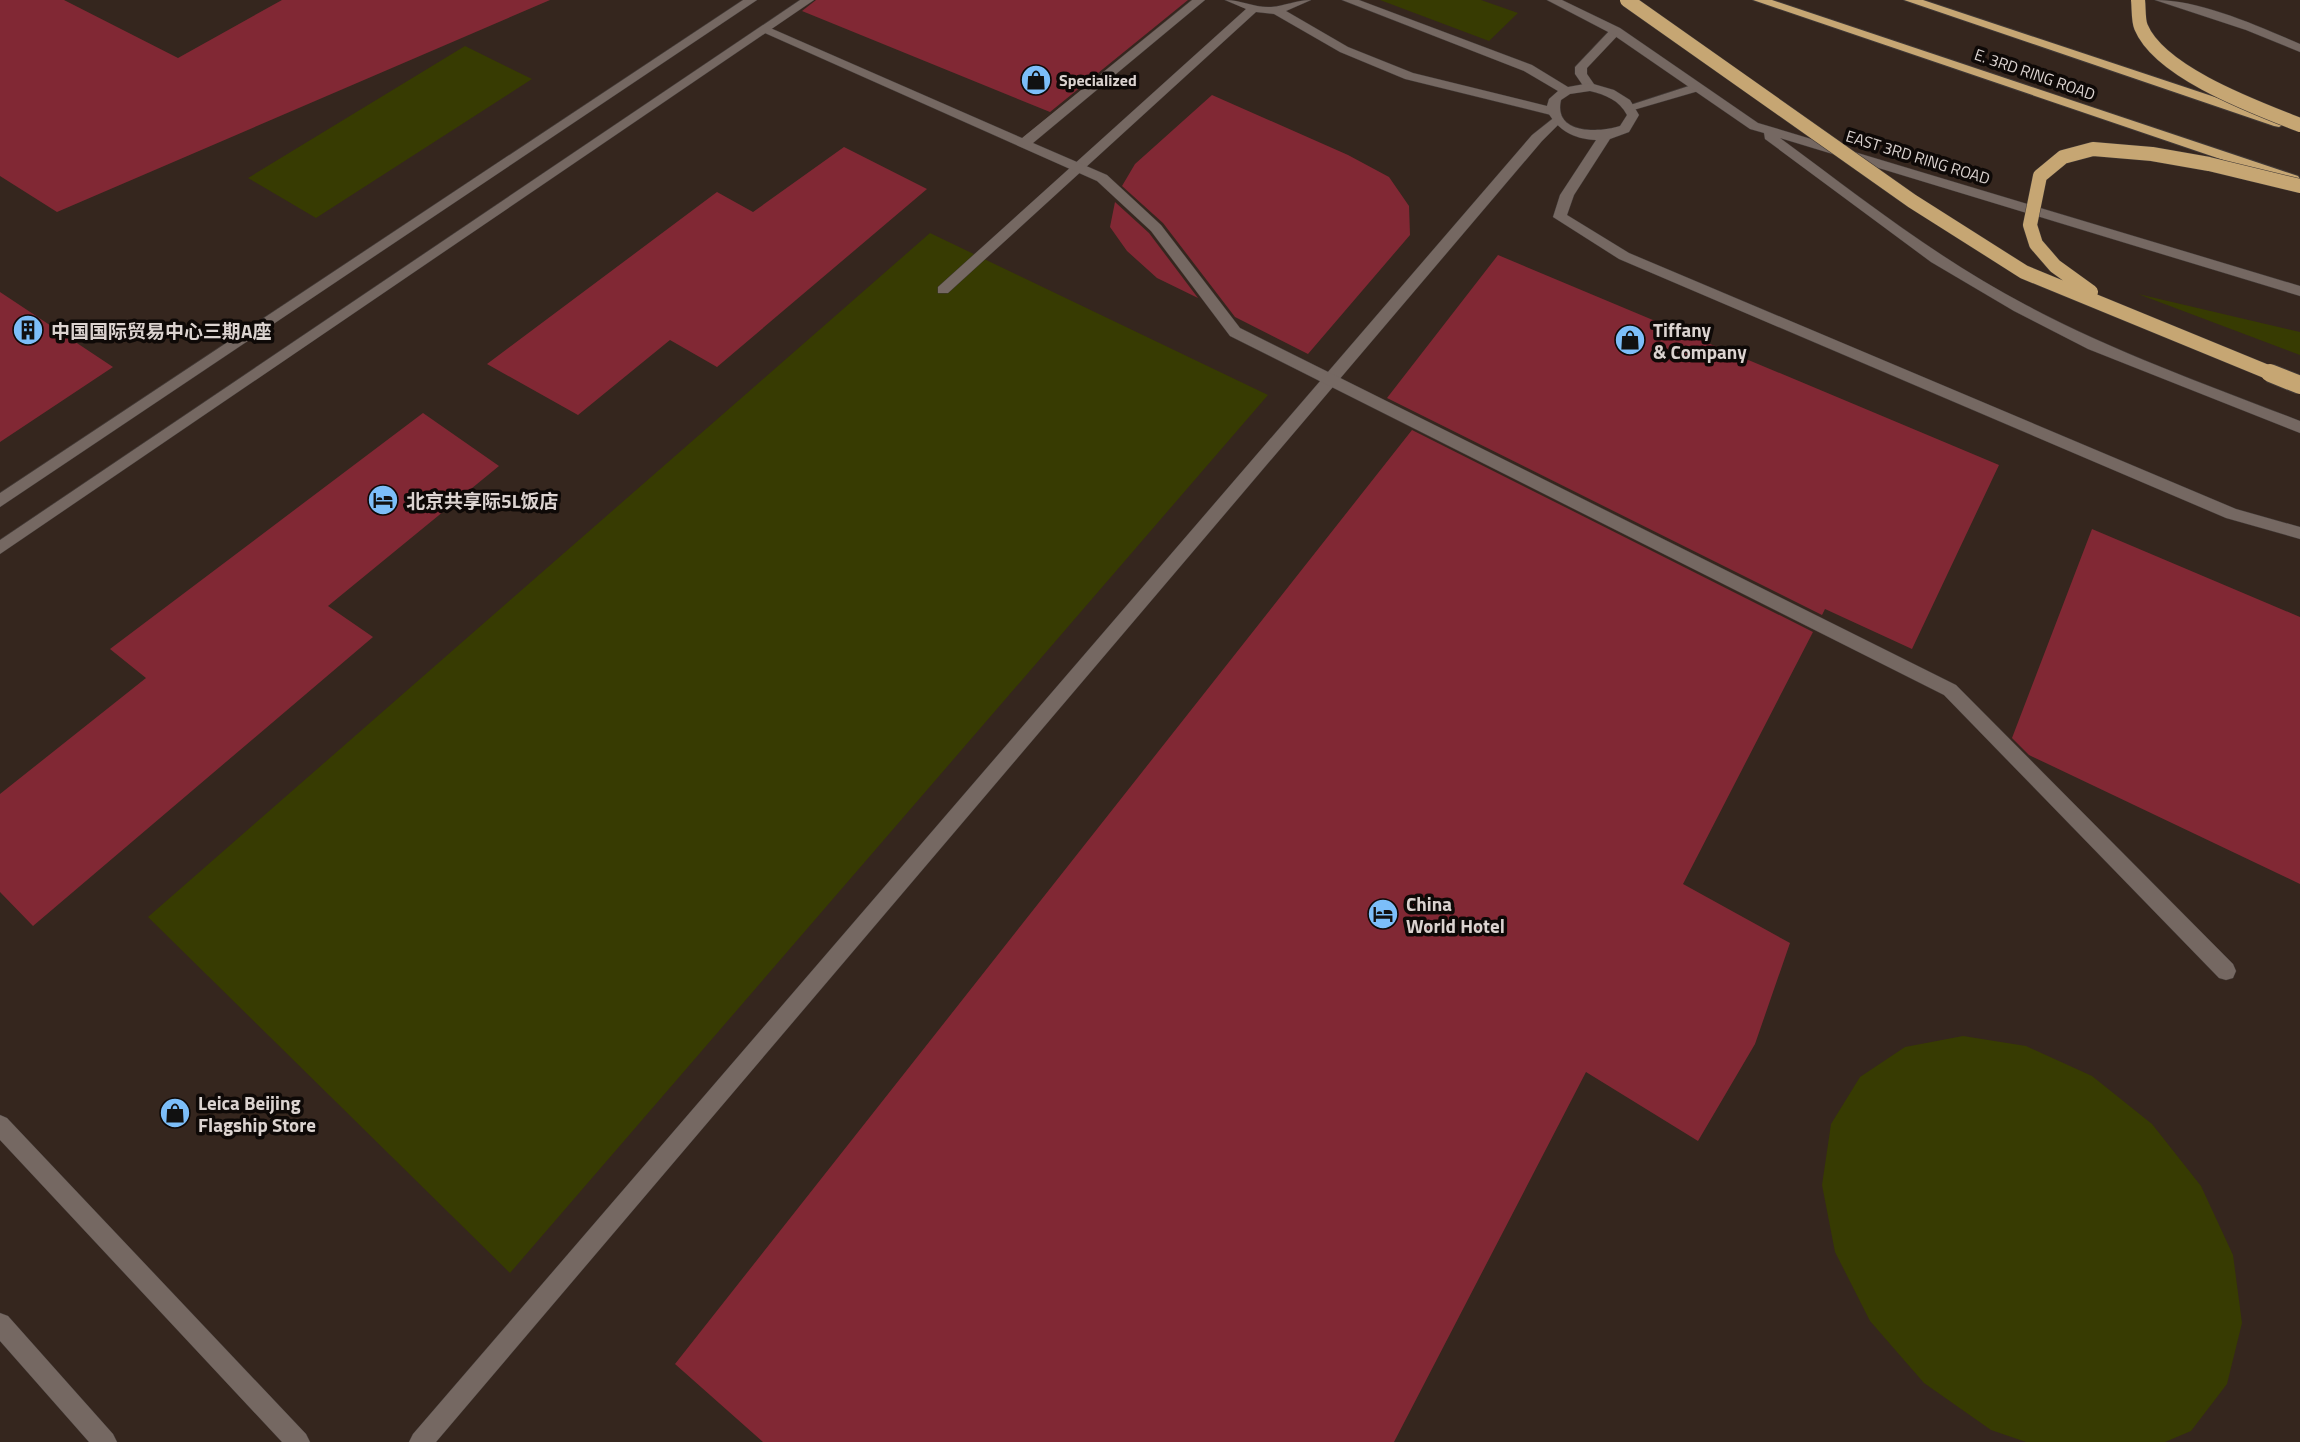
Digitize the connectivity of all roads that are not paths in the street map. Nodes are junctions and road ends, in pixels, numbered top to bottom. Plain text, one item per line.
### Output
1 (751, 0) edge
2 (808, 0) edge
3 (1199, 0) edge
4 (1231, 0) edge
5 (1306, 0) edge
6 (1348, 0) edge
7 (1553, 0) edge
8 (1627, 0) edge
9 (1759, 0) edge
10 (1910, 0) edge
11 (2138, 0) edge
12 (2161, 0) edge
13 (1253, 9) junction
14 (1278, 10) junction
15 (764, 30) junction
16 (1616, 31) junction
17 (2300, 48) edge
18 (1698, 87) junction
19 (1590, 88) junction
20 (1566, 91) junction
21 (1630, 107) junction
22 (1554, 116) junction
23 (1754, 126) junction
24 (2300, 127) edge
25 (1605, 136) junction
26 (1023, 144) junction
27 (1077, 168) junction
28 (2300, 184) edge
29 (943, 290) dead end
30 (2300, 291) edge
31 (2120, 313) junction
32 (1330, 379) junction
33 (2300, 385) edge
34 (2300, 427) edge
35 (0, 500) edge
36 (2300, 533) edge
37 (0, 548) edge
38 (2226, 971) dead end
39 (0, 1125) edge
40 (0, 1324) edge
41 (105, 1442) edge
42 (298, 1442) edge
43 (421, 1442) edge

1 - 35 street
2 - 15 street
3 - 26 street
4 - 13 street
5 - 14 street
6 - 20 street
7 - 16 street, EAST 3RD RING ROAD
8 - 31 highway, bridge
9 - 28 highway, E. 3RD RING ROAD
10 - 24 highway, E. 3RD RING ROAD
11 - 24 highway, bridge
12 - 17 street
13 - 14 street
13 - 27 street
14 - 22 street
15 - 26 street
15 - 37 street
16 - 18 street, EAST 3RD RING ROAD
16 - 19 street
18 - 21 street
18 - 23 street, EAST 3RD RING ROAD
19 - 20 street
19 - 21 street
20 - 22 street
21 - 25 street
22 - 25 street
22 - 32 street
23 - 30 street, EAST 3RD RING ROAD
23 - 34 street
25 - 36 street
26 - 27 street
27 - 29 street
27 - 32 street
28 - 31 highway, bridge
31 - 33 highway, bridge
32 - 38 street
32 - 43 street
39 - 42 street
40 - 41 street

